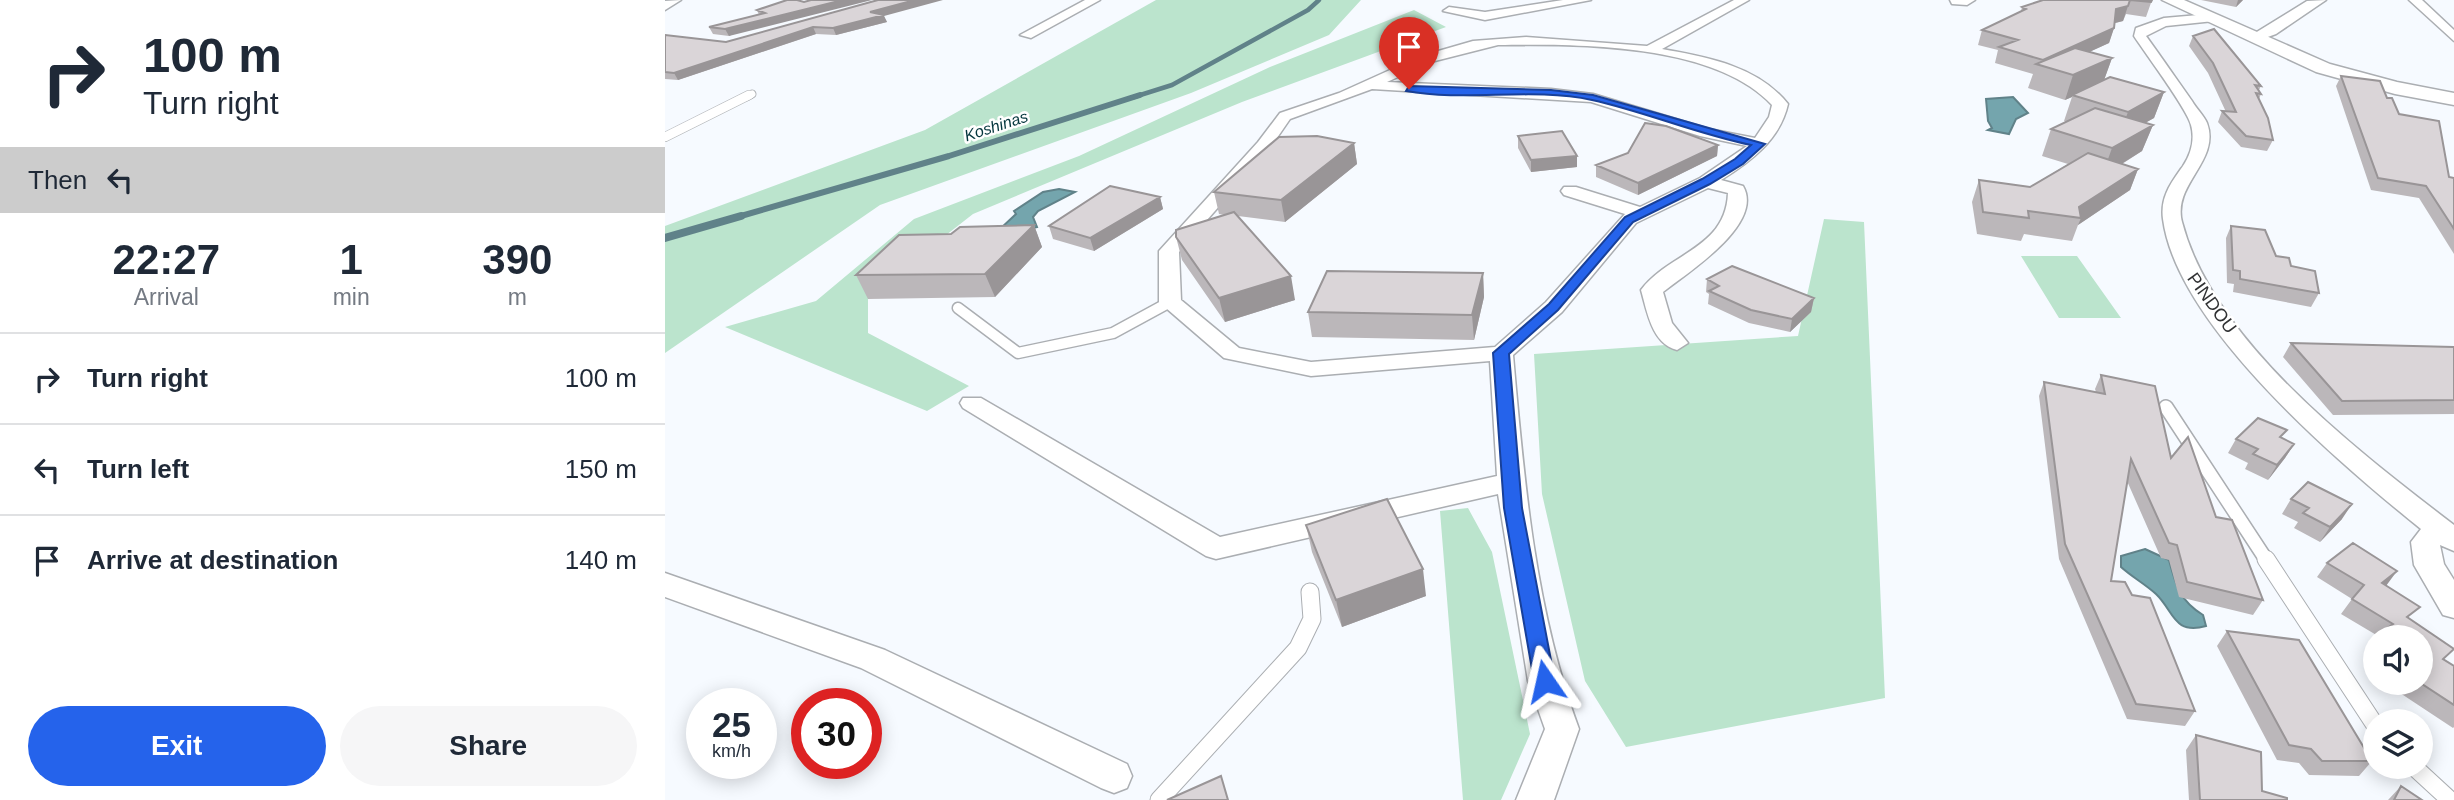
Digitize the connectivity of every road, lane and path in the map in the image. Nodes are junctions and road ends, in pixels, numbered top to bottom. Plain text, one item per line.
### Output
1 (675, 0) edge
2 (1094, 0) edge
3 (1585, 0) edge
4 (1743, 0) edge
5 (1958, 0) edge
6 (1967, 0) edge
7 (2170, 0) edge
8 (2320, 0) edge
9 (2415, 0) edge
10 (665, 6) edge
11 (1449, 11) dead end
12 (2210, 18) junction
13 (1027, 35) dead end
14 (2454, 37) edge
15 (2254, 38) junction
16 (1649, 51) junction
17 (1368, 84) junction
18 (752, 94) dead end
19 (2454, 100) edge
20 (665, 137) edge
21 (1759, 144) junction
22 (1264, 145) junction
23 (1290, 146) edge
24 (1706, 181) junction
25 (1570, 191) dead end
26 (1643, 213) junction
27 (1170, 302) junction
28 (958, 308) dead end
29 (1677, 343) dead end
30 (1501, 353) junction
31 (972, 403) dead end
32 (2166, 407) dead end
33 (1511, 482) junction
34 (2447, 534) edge
35 (670, 592) edge
36 (1310, 593) dead end
37 (2454, 607) edge
38 (2364, 709) edge
39 (1114, 776) dead end
40 (2427, 779) edge
41 (1159, 800) edge
42 (1535, 800) edge
43 (2450, 800) edge

1 - 10 street
2 - 13 street
3 - 11 street
4 - 16 street
5 - 6 street
7 - 12 street
8 - 15 street
9 - 14 street
12 - 15 street
12 - 34 street, PINDOU
15 - 19 street
16 - 17 street
16 - 21 street
17 - 21 street
17 - 22 street
18 - 20 lane
21 - 24 street
22 - 23 street
22 - 27 street
24 - 26 street
24 - 29 street
25 - 26 street
26 - 30 street
27 - 28 lane
27 - 30 street
30 - 33 street
31 - 33 street
32 - 38 lane
33 - 42 street
34 - 37 street
35 - 39 street
36 - 41 lane
40 - 43 lane

